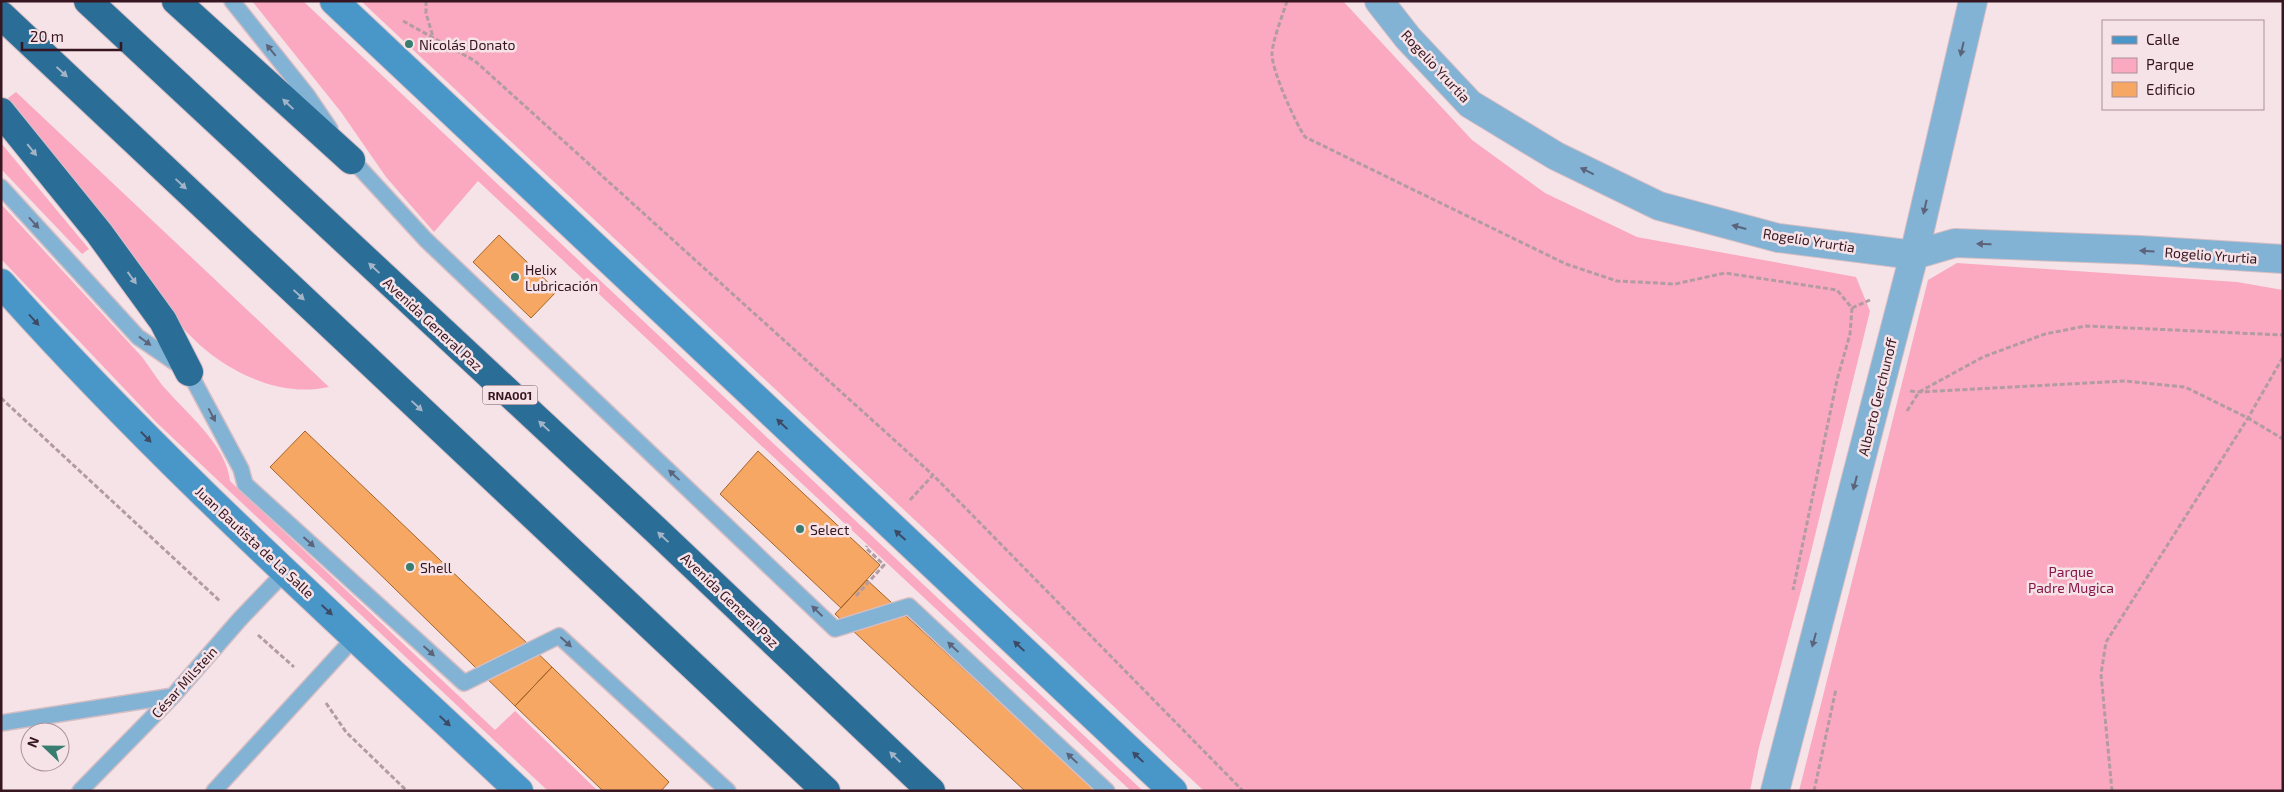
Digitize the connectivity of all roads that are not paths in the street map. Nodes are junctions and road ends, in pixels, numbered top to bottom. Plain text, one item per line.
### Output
1 (88, 1) edge
2 (176, 1) edge
3 (232, 1) edge
4 (334, 1) edge
5 (1379, 1) edge
6 (1973, 1) edge
7 (1, 15) edge
8 (1, 112) edge
9 (351, 160) junction
10 (1, 187) edge
11 (1914, 255) junction
12 (2283, 259) edge
13 (1, 284) edge
14 (189, 372) junction
15 (286, 571) junction
16 (356, 636) junction
17 (173, 696) junction
18 (1, 723) edge
19 (80, 791) edge
20 (214, 791) edge
21 (519, 791) edge
22 (728, 791) edge
23 (826, 791) edge
24 (931, 791) edge
25 (1107, 791) edge
26 (1173, 791) edge
27 (1775, 791) edge

24 -> 1 highway, Avenida General Paz / RNA001
9 -> 2 highway
9 -> 3 lane
26 -> 4 street
11 -> 5 street, Rogelio Yrurtia
6 -> 11 street, Alberto Gerchunoff
7 -> 23 highway
8 -> 14 highway
25 -> 9 lane
10 -> 14 lane
12 -> 11 street, Rogelio Yrurtia
11 -> 27 street, Alberto Gerchunoff
13 -> 15 street, Juan Bautista de La Salle
14 -> 22 lane
15 -> 16 street, Juan Bautista de La Salle
15 - 17 lane, César Milstein
16 - 20 lane
16 -> 21 street, Juan Bautista de La Salle
17 - 18 lane
17 - 19 lane, César Milstein

